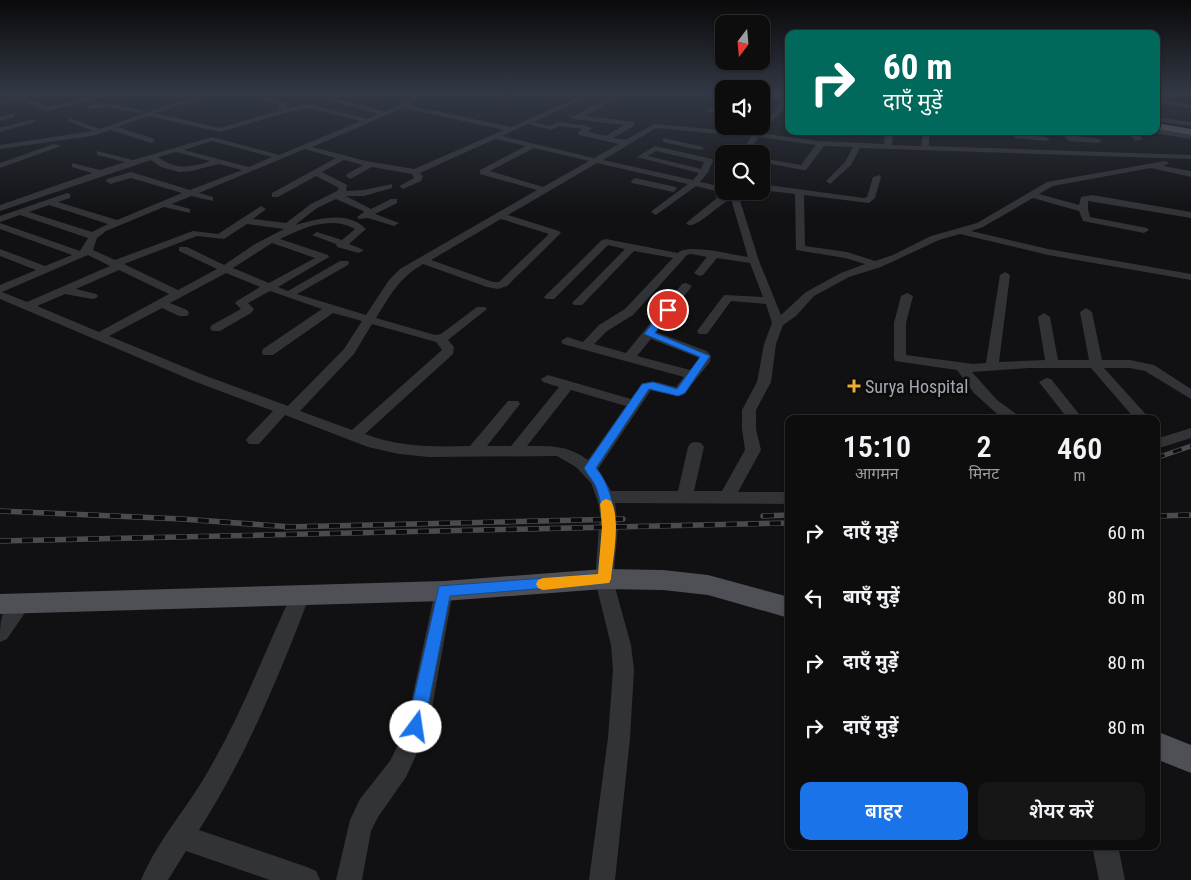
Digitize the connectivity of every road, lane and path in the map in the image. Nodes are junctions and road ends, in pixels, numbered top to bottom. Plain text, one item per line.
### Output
1 (87, 133) edge
2 (128, 133) edge
3 (338, 133) edge
4 (503, 133) edge
5 (582, 133) edge
6 (616, 133) edge
7 (647, 133) edge
8 (739, 133) edge
9 (1171, 133) edge
10 (798, 135) edge
11 (889, 135) edge
12 (927, 135) edge
13 (1014, 135) edge
14 (1067, 135) edge
15 (1092, 135) edge
16 (1133, 135) edge
17 (755, 136) junction
18 (495, 137) junction
19 (1191, 137) edge
20 (606, 139) junction
21 (658, 139) dead end
22 (1046, 139) dead end
23 (794, 140) junction
24 (151, 141) dead end
25 (667, 141) junction
26 (1098, 141) junction
27 (626, 143) junction
28 (822, 143) junction
29 (861, 143) junction
30 (750, 145) edge
31 (56, 146) dead end
32 (533, 146) junction
33 (0, 147) edge
34 (305, 147) junction
35 (888, 147) junction
36 (656, 148) junction
37 (925, 148) junction
38 (1106, 149) dead end
39 (176, 150) junction
40 (10, 151) junction
41 (100, 153) dead end
42 (0, 154) edge
43 (27, 156) junction
44 (690, 156) junction
45 (151, 157) junction
46 (279, 157) junction
47 (343, 157) junction
48 (1191, 157) edge
49 (218, 161) junction
50 (595, 161) junction
51 (1156, 161) junction
52 (134, 162) junction
53 (770, 162) edge
54 (371, 164) junction
55 (75, 165) dead end
56 (676, 165) junction
57 (0, 166) edge
58 (248, 169) junction
59 (415, 172) junction
60 (704, 172) junction
61 (100, 173) junction
62 (317, 173) junction
63 (648, 173) junction
64 (1191, 174) edge
65 (350, 176) dead end
66 (877, 177) dead end
67 (830, 181) dead end
68 (695, 183) junction
69 (100, 184) dead end
70 (388, 186) dead end
71 (402, 186) dead end
72 (27, 187) dead end
73 (715, 188) edge
74 (770, 188) edge
75 (545, 190) junction
76 (685, 191) junction
77 (44, 192) junction
78 (799, 192) junction
79 (74, 193) dead end
80 (190, 193) junction
81 (275, 195) dead end
82 (337, 195) junction
83 (1031, 195) junction
84 (210, 199) dead end
85 (720, 200) edge
86 (734, 200) edge
87 (394, 201) dead end
88 (49, 202) junction
89 (162, 204) junction
90 (1, 206) edge
91 (1140, 206) junction
92 (261, 209) dead end
93 (1083, 209) junction
94 (74, 210) junction
95 (187, 211) dead end
96 (20, 212) junction
97 (656, 212) dead end
98 (369, 213) junction
99 (501, 216) junction
100 (1191, 216) edge
101 (101, 218) junction
102 (0, 219) edge
103 (46, 221) junction
104 (245, 222) junction
105 (350, 222) junction
106 (116, 223) junction
107 (394, 223) dead end
108 (691, 223) dead end
109 (0, 226) edge
110 (290, 228) junction
111 (73, 230) junction
112 (958, 231) junction
113 (17, 232) junction
114 (317, 235) dead end
115 (93, 236) junction
116 (272, 240) junction
117 (43, 242) junction
118 (342, 244) junction
119 (633, 246) junction
120 (183, 249) dead end
121 (359, 250) dead end
122 (0, 252) edge
123 (84, 253) junction
124 (714, 254) junction
125 (678, 256) junction
126 (422, 260) junction
127 (754, 261) junction
128 (344, 263) dead end
129 (117, 265) junction
130 (877, 265) junction
131 (225, 269) junction
132 (304, 269) junction
133 (45, 270) junction
134 (699, 273) dead end
135 (1005, 275) dead end
136 (321, 276) junction
137 (1191, 277) edge
138 (686, 286) dead end
139 (268, 287) junction
140 (0, 290) edge
141 (63, 290) junction
142 (178, 294) junction
143 (0, 295) edge
144 (288, 295) junction
145 (92, 296) dead end
146 (907, 296) dead end
147 (550, 297) dead end
148 (770, 301) junction
149 (160, 303) junction
150 (578, 303) dead end
151 (28, 306) junction
152 (331, 309) junction
153 (481, 309) dead end
154 (1086, 312) dead end
155 (183, 313) dead end
156 (1044, 317) dead end
157 (370, 320) junction
158 (778, 323) junction
159 (216, 328) dead end
160 (703, 330) dead end
161 (649, 334) junction
162 (100, 336) junction
163 (440, 339) junction
164 (567, 341) dead end
165 (586, 346) junction
166 (268, 352) dead end
167 (630, 357) junction
168 (1052, 364) junction
169 (1096, 365) junction
170 (992, 366) junction
171 (962, 367) junction
172 (693, 374) junction
173 (548, 380) dead end
174 (1046, 382) dead end
175 (568, 385) junction
176 (1191, 395) edge
177 (513, 404) dead end
178 (634, 404) junction
179 (287, 411) junction
180 (1008, 415) edge
181 (1073, 415) edge
182 (1139, 415) edge
183 (1191, 433) edge
184 (354, 436) junction
185 (254, 440) dead end
186 (1160, 440) edge
187 (696, 447) dead end
188 (475, 451) junction
189 (515, 451) junction
190 (590, 468) junction
191 (727, 496) junction
192 (606, 497) junction
193 (685, 497) junction
194 (785, 498) edge
195 (604, 579) junction
196 (444, 591) junction
197 (301, 595) junction
198 (10, 604) edge
199 (785, 607) edge
200 (0, 633) edge
201 (1160, 747) edge
202 (1191, 759) edge
203 (180, 836) junction
204 (1106, 850) edge
205 (154, 880) edge
206 (307, 880) edge
207 (350, 880) edge
208 (602, 880) edge
209 (1112, 880) edge

1 - 33 street
2 - 24 street
3 - 34 street
4 - 18 street
5 - 20 street
6 - 20 street
7 - 27 street
8 - 17 street
9 - 19 street
10 - 23 street
11 - 35 street
12 - 37 street
13 - 22 street
14 - 26 street
15 - 26 street
16 - 51 street
17 - 23 street
17 - 30 street
18 - 32 street
18 - 59 street
20 - 27 street
21 - 25 street
23 - 28 street
25 - 36 street
25 - 44 street
26 - 38 street
27 - 50 street
28 - 29 street
28 - 53 street
29 - 35 street
29 - 67 street
31 - 43 street
32 - 50 street
32 - 75 street
33 - 40 street
34 - 46 street
34 - 47 street
35 - 37 street
36 - 44 street
36 - 56 street
37 - 51 street
39 - 45 street
39 - 46 street
39 - 49 street
40 - 42 street
40 - 43 street
41 - 52 street
43 - 57 street
44 - 56 street
44 - 60 street
45 - 49 street
45 - 52 street
46 - 58 street
47 - 54 street
47 - 62 street
48 - 51 street
49 - 58 street
50 - 63 street
50 - 75 street
51 - 64 street
51 - 83 street
52 - 61 street
54 - 59 street
54 - 65 street
55 - 61 street
56 - 60 street
58 - 80 street
59 - 71 street
60 - 68 street
61 - 77 street
62 - 81 street
62 - 82 street
63 - 68 street
63 - 76 street
66 - 78 street
68 - 73 street
68 - 76 street
69 - 80 street
70 - 82 street
72 - 77 street
74 - 78 street
75 - 99 street
76 - 97 street
77 - 90 street
78 - 130 street
79 - 88 street
80 - 84 street
80 - 89 street
82 - 98 street
82 - 110 street
83 - 93 street
83 - 112 street
85 - 108 street
86 - 127 street
87 - 98 street
88 - 94 street
88 - 96 street
89 - 95 street
89 - 106 street
91 - 93 street
91 - 93 street
91 - 100 street
92 - 104 street
94 - 101 street
94 - 103 street
96 - 102 street
96 - 103 street
98 - 105 street
98 - 107 street
99 - 126 street
99 - 126 street
101 - 106 street
101 - 111 street
103 - 111 street
103 - 113 street
104 - 110 street
104 - 129 street
105 - 110 street
105 - 118 street
106 - 115 street
109 - 113 street
110 - 116 street
111 - 115 street
111 - 117 street
112 - 130 street
112 - 137 street
113 - 117 street
114 - 118 street
115 - 123 street
116 - 131 street
116 - 132 street
117 - 123 street
118 - 121 street
119 - 125 street
119 - 147 street
119 - 150 street
120 - 131 street
122 - 133 street
123 - 129 street
123 - 133 street
124 - 125 street
124 - 127 street
124 - 134 street
125 - 165 street
126 - 157 street
127 - 148 street
128 - 136 street
129 - 141 street
129 - 142 street
130 - 158 street
131 - 139 street
131 - 142 street
132 - 136 street
132 - 139 street
133 - 140 street
135 - 170 street
136 - 144 street
138 - 161 street
139 - 144 street
139 - 159 street
141 - 145 street
141 - 151 street
142 - 149 street
143 - 151 street
144 - 152 street
146 - 171 street
148 - 158 street
148 - 160 street
149 - 155 street
149 - 162 street
151 - 162 street
152 - 157 street
152 - 166 street
153 - 163 street
154 - 169 street
156 - 168 street
157 - 163 street
157 - 179 street
158 - 191 street
161 - 167 street
161 - 172 street
162 - 179 street
163 - 184 street
164 - 165 street
165 - 167 street
167 - 172 street
168 - 169 street
168 - 170 street
169 - 176 street
169 - 182 street
170 - 171 street
171 - 180 street
172 - 178 street
173 - 175 street
174 - 181 street
175 - 178 street
175 - 189 street
177 - 188 street
178 - 190 street
179 - 184 street
179 - 185 street
183 - 186 street
184 - 188 street
187 - 193 street
188 - 189 street
189 - 190 street
190 - 192 street
191 - 193 street
191 - 194 street
192 - 193 street
192 - 195 street
195 - 196 main road
195 - 199 main road
195 - 208 street
196 - 197 main road
196 - 207 street
197 - 198 main road
197 - 203 street
198 - 200 street
201 - 202 main road
203 - 205 street
203 - 206 street
204 - 209 street

